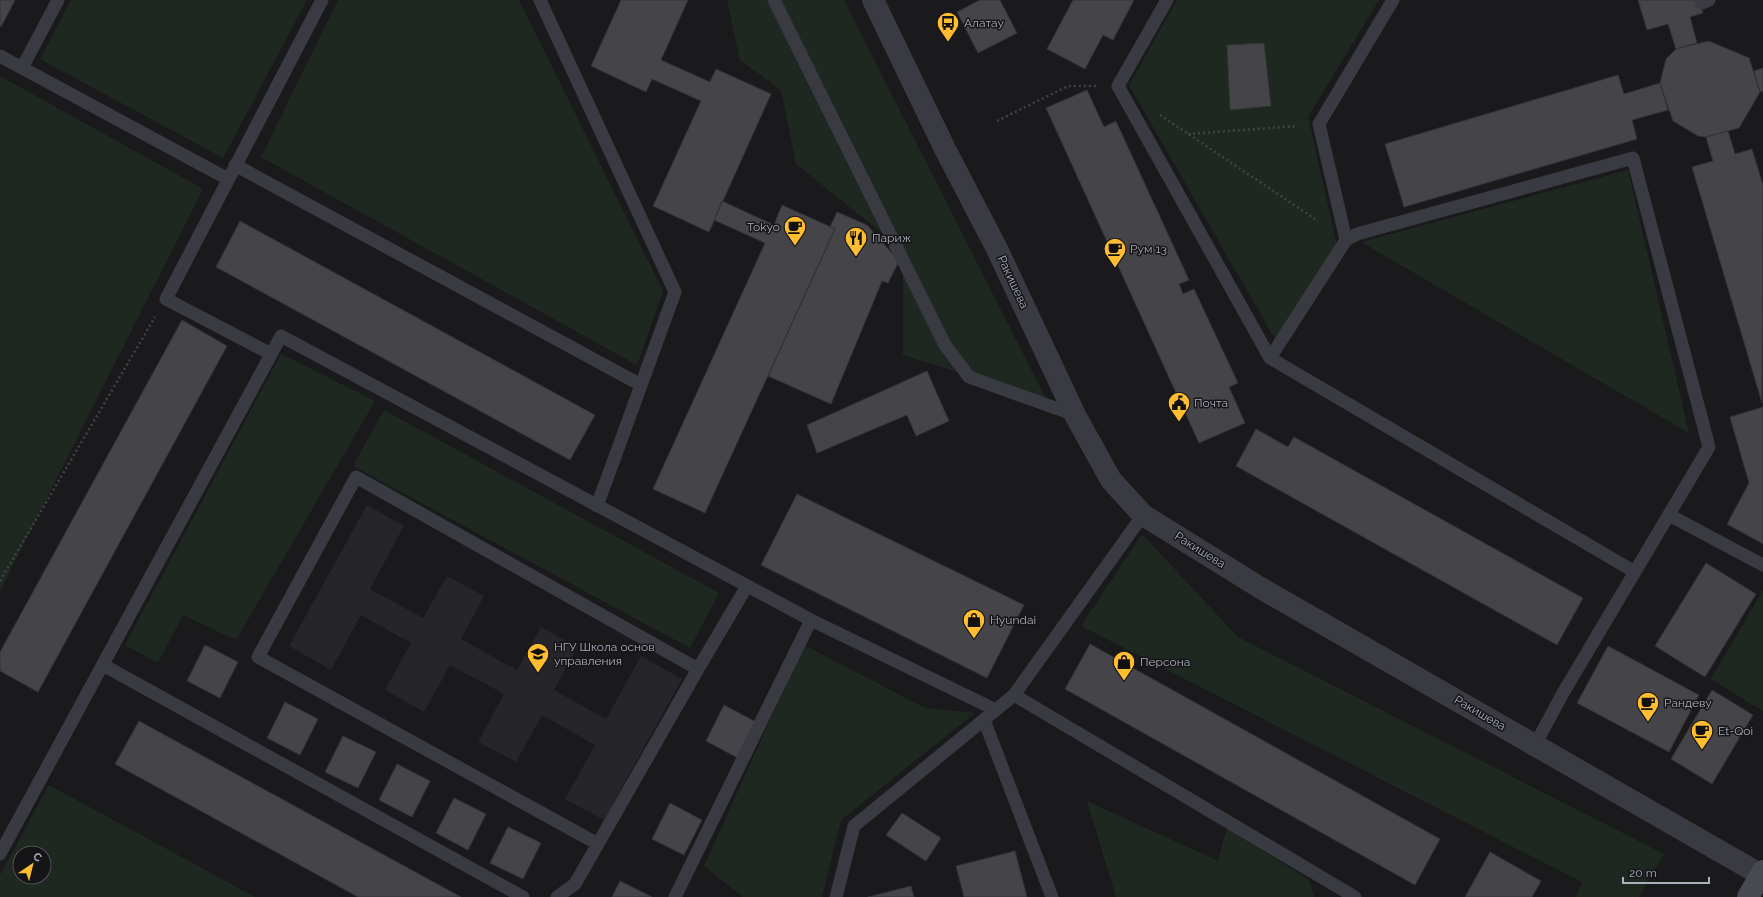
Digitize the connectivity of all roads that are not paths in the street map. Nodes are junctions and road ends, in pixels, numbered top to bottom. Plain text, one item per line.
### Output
1 (58, 0) edge
2 (322, 0) edge
3 (540, 0) edge
4 (774, 0) edge
5 (874, 0) edge
6 (1167, 0) edge
7 (1393, 0) edge
8 (1701, 0) edge
9 (1709, 0) edge
10 (0, 56) edge
11 (22, 68) junction
12 (235, 165) junction
13 (228, 179) junction
14 (1346, 240) junction
15 (271, 354) junction
16 (1270, 358) junction
17 (640, 385) junction
18 (1075, 415) junction
19 (597, 506) junction
20 (1143, 515) junction
21 (1669, 515) junction
22 (1763, 565) edge
23 (1635, 572) junction
24 (747, 586) junction
25 (811, 620) junction
26 (102, 665) junction
27 (698, 669) junction
28 (1014, 695) junction
29 (996, 710) junction
30 (984, 720) junction
31 (1535, 745) junction
32 (598, 844) junction
33 (0, 854) edge
34 (1762, 874) edge
35 (523, 897) edge
36 (557, 897) edge
37 (675, 897) edge
38 (836, 897) edge
39 (1052, 897) edge
40 (1355, 897) edge
41 (1748, 897) edge

1 - 11 lane
2 - 12 lane
3 - 17 lane
4 - 18 lane
5 - 18 street, Ракишева
6 - 16 lane
7 - 14 lane
8 - 9 lane
10 - 11 lane
11 - 13 lane
12 - 13 lane
12 - 17 lane
13 - 15 lane
14 - 16 lane
14 - 21 lane
15 - 19 lane
15 - 26 lane
16 - 23 lane
17 - 19 lane
18 - 20 street, Ракишева
19 - 24 lane
20 - 28 lane
20 - 31 street, Ракишева
21 - 22 lane
21 - 23 lane
23 - 31 lane
24 - 25 lane
24 - 27 lane
25 - 29 lane
25 - 37 lane
26 - 33 lane
26 - 35 lane
27 - 32 lane
27 - 32 lane
28 - 29 lane
28 - 40 lane
29 - 30 lane
30 - 38 lane
30 - 39 lane
31 - 34 street, Ракишева
32 - 36 lane
34 - 41 main road

